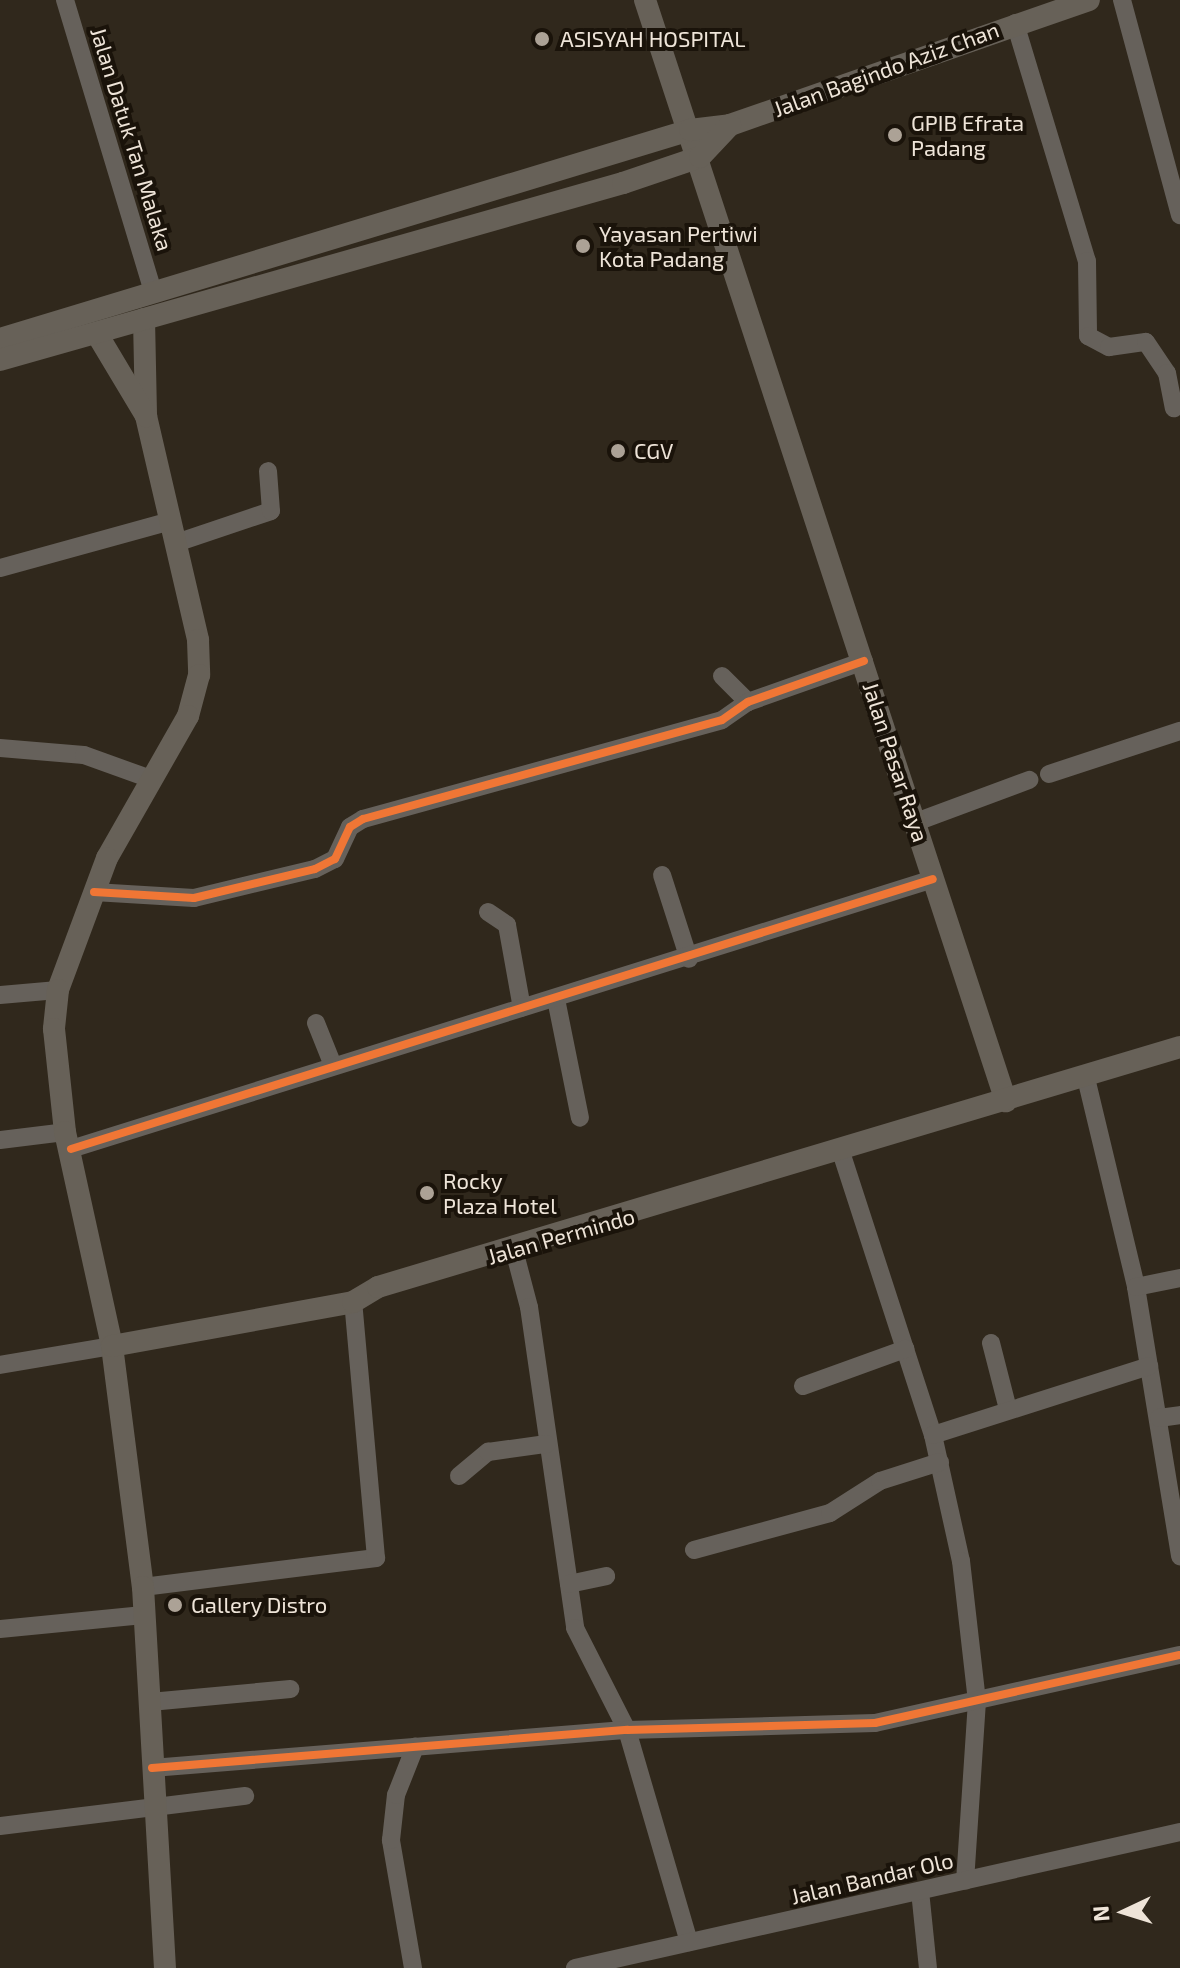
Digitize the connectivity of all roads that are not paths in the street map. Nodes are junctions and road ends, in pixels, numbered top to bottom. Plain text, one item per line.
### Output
1 (65, 0) edge
2 (645, 0) edge
3 (1089, 0) edge
4 (1122, 0) edge
5 (1015, 23) junction
6 (730, 125) junction
7 (690, 130) junction
8 (700, 157) junction
9 (1180, 215) edge
10 (153, 291) junction
11 (144, 319) junction
12 (97, 334) junction
13 (0, 339) edge
14 (0, 360) edge
15 (1174, 408) dead end
16 (146, 416) junction
17 (268, 471) dead end
18 (171, 521) junction
19 (176, 543) junction
20 (0, 568) edge
21 (864, 661) junction
22 (722, 676) dead end
23 (748, 702) junction
24 (1180, 731) edge
25 (0, 748) edge
26 (1049, 774) dead end
27 (148, 778) junction
28 (1023, 782) dead end
29 (916, 822) junction
30 (662, 875) dead end
31 (933, 879) junction
32 (94, 892) junction
33 (488, 912) dead end
34 (689, 959) junction
35 (58, 990) junction
36 (0, 995) edge
37 (556, 999) junction
38 (522, 1008) junction
39 (316, 1023) dead end
40 (1180, 1047) edge
41 (332, 1063) junction
42 (1086, 1078) junction
43 (1006, 1101) junction
44 (580, 1118) dead end
45 (0, 1140) edge
46 (68, 1140) junction
47 (841, 1152) junction
48 (514, 1250) junction
49 (1180, 1278) edge
50 (1136, 1287) junction
51 (353, 1302) junction
52 (991, 1343) dead end
53 (112, 1346) junction
54 (905, 1349) junction
55 (0, 1365) edge
56 (1149, 1366) junction
57 (803, 1386) dead end
58 (1008, 1409) junction
59 (1180, 1415) edge
60 (1159, 1418) junction
61 (933, 1435) junction
62 (546, 1444) junction
63 (940, 1462) junction
64 (459, 1476) dead end
65 (694, 1550) dead end
66 (1180, 1556) edge
67 (606, 1576) dead end
68 (569, 1584) junction
69 (143, 1587) junction
70 (143, 1615) junction
71 (0, 1629) edge
72 (1180, 1655) edge
73 (290, 1689) dead end
74 (977, 1701) junction
75 (150, 1702) junction
76 (627, 1730) junction
77 (415, 1747) junction
78 (152, 1768) junction
79 (245, 1796) dead end
80 (156, 1805) junction
81 (0, 1826) edge
82 (1180, 1832) edge
83 (965, 1881) junction
84 (920, 1891) junction
85 (689, 1942) junction
86 (649, 1960) edge
87 (165, 1968) edge
88 (413, 1968) edge
89 (575, 1968) edge
90 (928, 1968) edge

1 - 10 street, Jalan Datuk Tan Malaka
2 - 7 main road, Jalan Pasar Raya
3 - 5 main road, Jalan Bagindo Aziz Chan
4 - 9 street
5 - 6 main road, Jalan Bagindo Aziz Chan
5 - 15 street
6 - 7 main road
6 - 8 main road
7 - 8 main road, Jalan Pasar Raya
7 - 10 main road
8 - 11 main road
8 - 21 main road, Jalan Pasar Raya
10 - 13 main road
11 - 12 main road
11 - 16 main road
12 - 14 main road
12 - 16 main road
16 - 18 main road
17 - 19 street
18 - 19 main road
18 - 20 street
19 - 27 main road
21 - 23 street
21 - 29 main road, Jalan Pasar Raya
22 - 23 street
23 - 32 street
24 - 26 street
25 - 27 street
27 - 32 main road
28 - 29 street
29 - 31 main road, Jalan Pasar Raya
30 - 34 street
31 - 34 street
31 - 43 main road, Jalan Pasar Raya
32 - 35 main road
33 - 38 street
34 - 37 street
35 - 36 street
35 - 46 main road
37 - 38 street
37 - 44 street
38 - 41 street
39 - 41 street
40 - 42 main road
41 - 46 street
42 - 43 main road
42 - 50 street
43 - 47 main road, Jalan Permindo
45 - 46 street
46 - 53 main road
47 - 48 main road, Jalan Permindo
47 - 54 street
48 - 51 main road, Jalan Permindo
48 - 62 street
49 - 50 street
50 - 56 street
51 - 53 main road, Jalan Permindo
51 - 69 street
52 - 58 street
53 - 55 street
53 - 69 main road
54 - 57 street
54 - 61 street
56 - 58 street
56 - 60 street
58 - 61 street
59 - 60 street
60 - 66 street
61 - 63 street
62 - 64 street
62 - 68 street
63 - 65 street
63 - 74 street
67 - 68 street
68 - 76 street
69 - 70 main road
70 - 71 street
70 - 75 main road
72 - 74 street
73 - 75 street
74 - 76 street
74 - 83 street
75 - 78 main road
76 - 77 street
76 - 85 street
77 - 78 street
77 - 88 street
78 - 80 main road
79 - 80 street
80 - 81 street
80 - 87 main road
82 - 83 street, Jalan Bandar Olo
83 - 84 street, Jalan Bandar Olo
84 - 85 street, Jalan Bandar Olo
84 - 90 street
85 - 86 street, Jalan Bandar Olo
86 - 89 street, Jalan Bandar Olo

